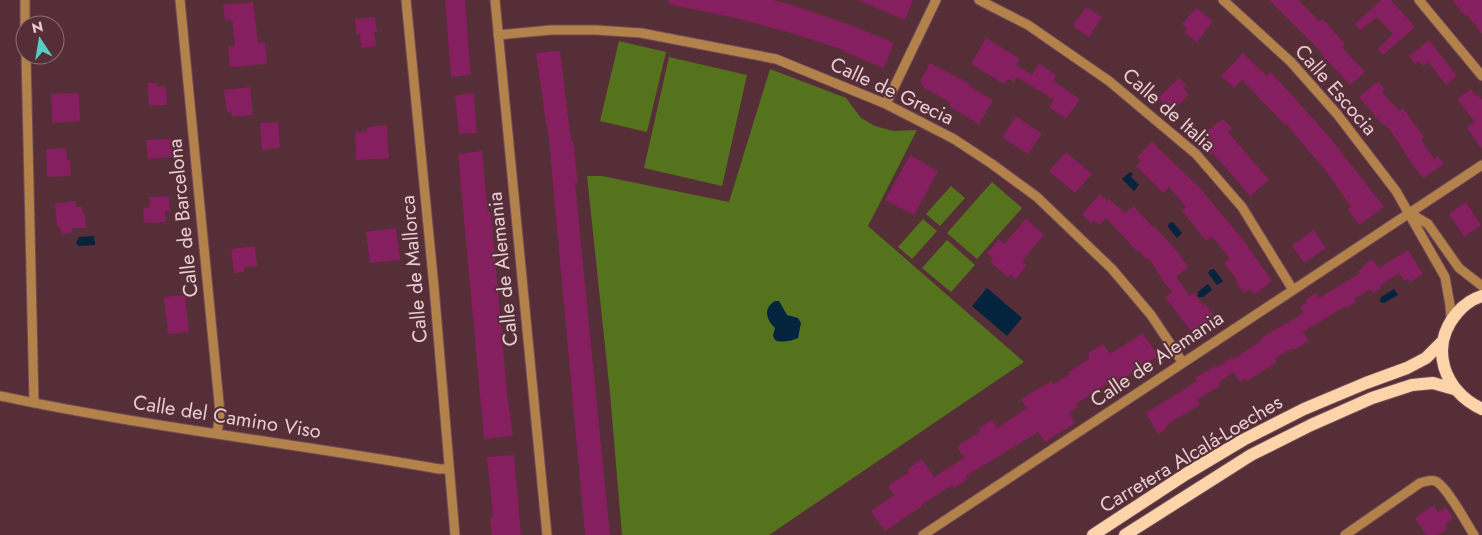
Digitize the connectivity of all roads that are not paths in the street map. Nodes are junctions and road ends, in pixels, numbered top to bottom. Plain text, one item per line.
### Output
1 (25, 0) edge
2 (180, 0) edge
3 (406, 0) edge
4 (495, 0) edge
5 (936, 0) edge
6 (980, 0) edge
7 (1223, 0) edge
8 (1419, 0) edge
9 (25, 15) edge
10 (498, 36) junction
11 (26, 65) edge
12 (1482, 76) edge
13 (886, 104) junction
14 (1482, 165) edge
15 (1410, 214) junction
16 (1482, 286) edge
17 (1293, 290) junction
18 (1482, 296) edge
19 (1451, 320) junction
20 (1443, 341) junction
21 (1183, 363) junction
22 (1454, 389) junction
23 (0, 396) edge
24 (34, 403) junction
25 (1482, 409) edge
26 (217, 433) junction
27 (448, 469) junction
28 (455, 535) edge
29 (547, 535) edge
30 (923, 535) edge
31 (1093, 535) edge
32 (1125, 535) edge
33 (1346, 535) edge
34 (1474, 535) edge

1 - 9 street
2 - 26 street, Calle de Barcelona
3 - 27 street, Calle de Mallorca
4 - 10 street, Calle de Alemania
5 - 13 street
6 - 17 street, Calle de Italia
7 - 15 street, Calle Escocia
8 - 12 street
10 - 13 street, Calle de Grecia
10 - 29 street, Calle de Alemania
11 - 24 street
13 - 21 street, Calle de Grecia
14 - 15 street, Calle de Alemania
15 - 16 street, Calle Escocia
15 - 17 street, Calle de Alemania
15 - 19 street, Calle Escocia
17 - 21 street, Calle de Alemania
18 - 19 main road
19 - 20 main road
20 - 22 main road
20 - 31 main road, Carretera Alcalá-Loeches
21 - 30 street, Calle de Alemania
22 - 25 main road
22 - 32 main road, Carretera Alcalá-Loeches
23 - 24 street, Calle del Camino Viso
24 - 26 street, Calle del Camino Viso
26 - 27 street, Calle del Camino Viso
27 - 28 street, Calle de Mallorca
33 - 34 street

